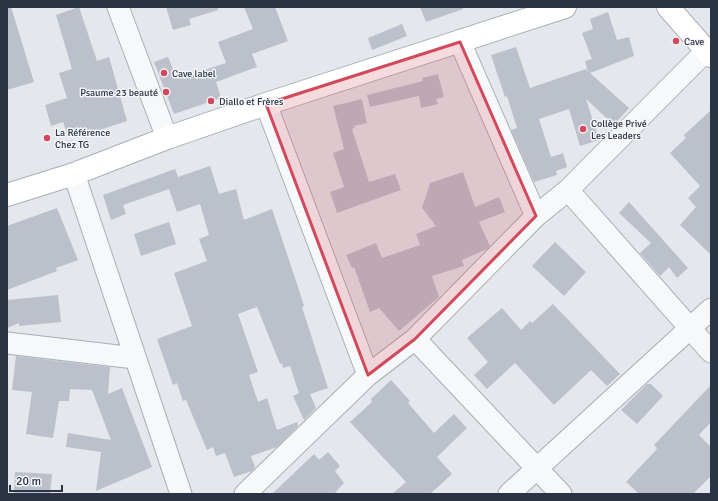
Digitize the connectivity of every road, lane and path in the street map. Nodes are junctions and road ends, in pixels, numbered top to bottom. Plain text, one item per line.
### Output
1 (118, 7) edge
2 (564, 7) edge
3 (668, 7) edge
4 (460, 42) junction
5 (708, 53) edge
6 (266, 104) junction
7 (167, 138) junction
8 (74, 174) junction
9 (568, 190) junction
10 (7, 195) edge
11 (536, 216) junction
12 (711, 309) edge
13 (691, 329) junction
14 (415, 339) junction
15 (7, 344) edge
16 (711, 352) edge
17 (136, 358) junction
18 (368, 376) junction
19 (536, 468) junction
20 (181, 494) edge
21 (245, 494) edge
22 (509, 494) edge
23 (561, 494) edge

1 - 7 street
2 - 4 street
3 - 5 street
4 - 6 street
4 - 11 street
5 - 9 street
6 - 7 street
6 - 18 street
7 - 8 street
8 - 10 street
8 - 17 street
9 - 11 street
9 - 13 street
11 - 14 street
12 - 13 street
13 - 16 street
13 - 19 street
14 - 18 street
14 - 19 street
15 - 17 street
17 - 20 street
18 - 21 street
19 - 22 street
19 - 23 street

